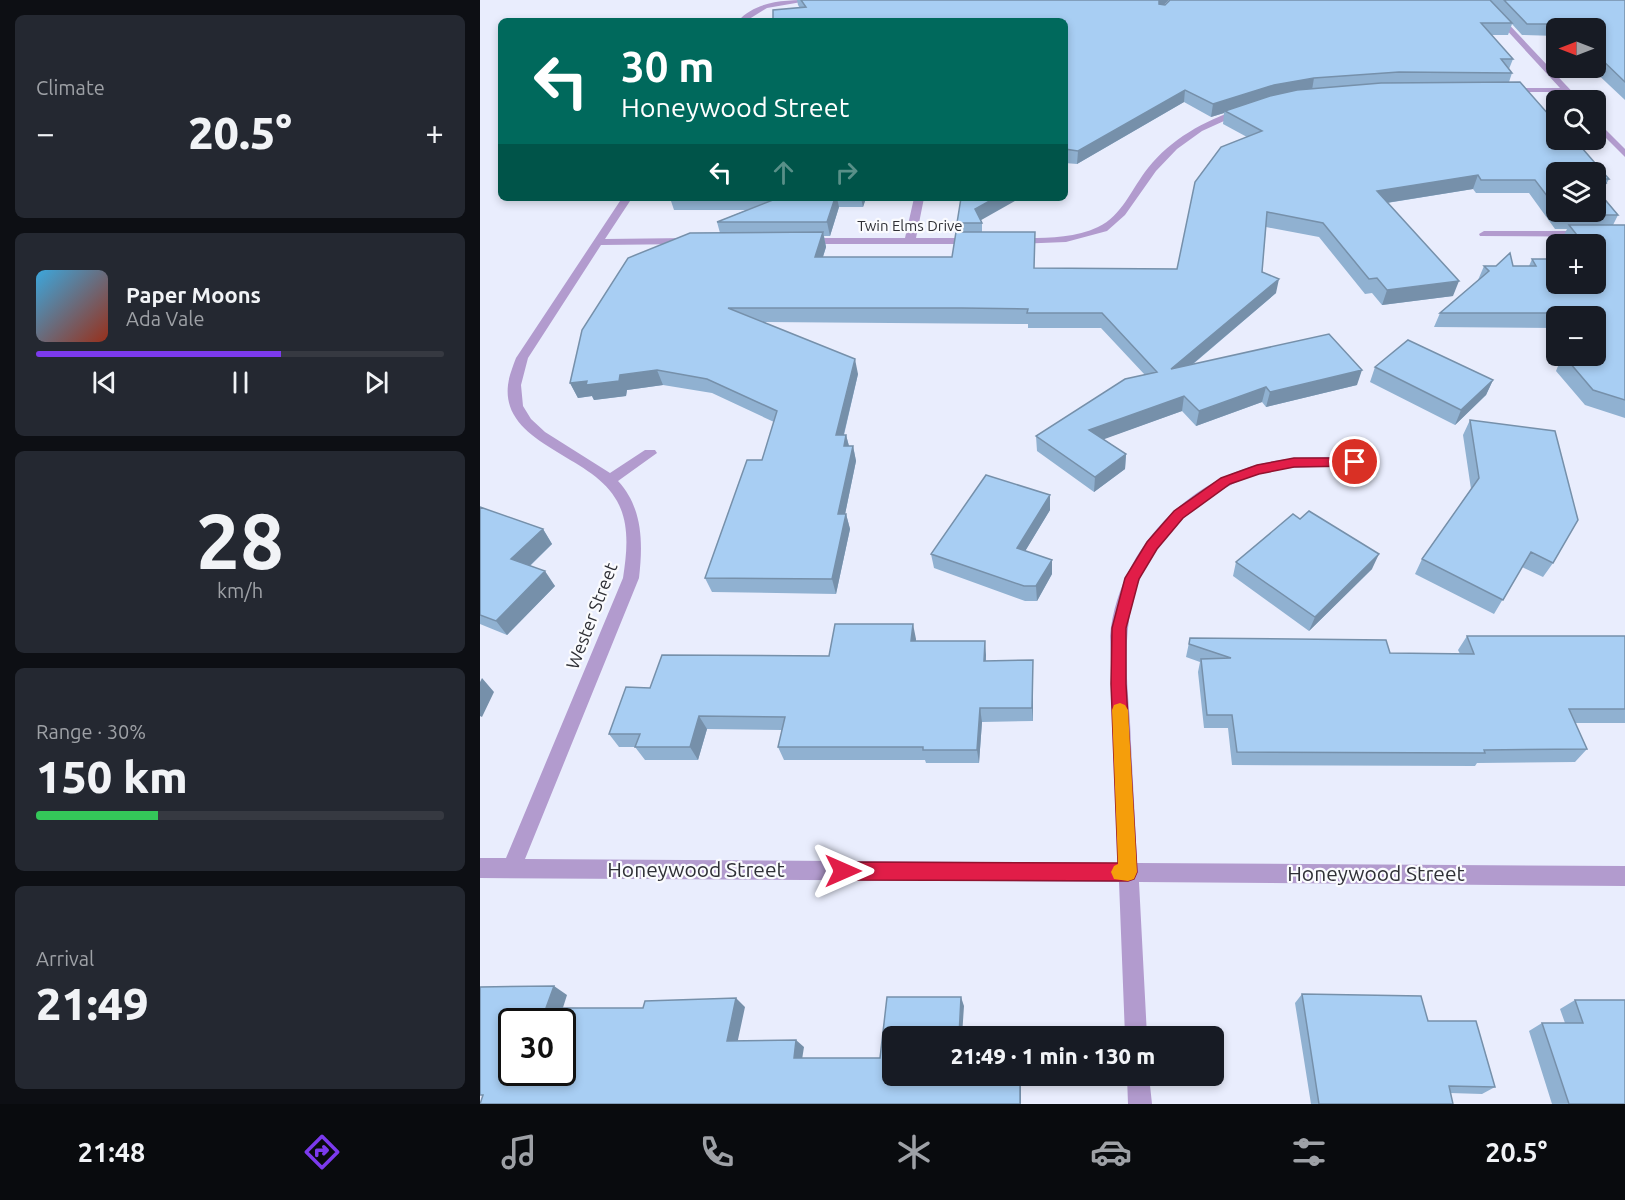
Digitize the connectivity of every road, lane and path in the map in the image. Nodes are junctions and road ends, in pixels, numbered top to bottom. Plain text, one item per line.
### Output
1 (810, 0) edge
2 (1483, 1) edge
3 (1472, 2) edge
4 (745, 18) edge
5 (1499, 90) edge
6 (1546, 90) edge
7 (1566, 90) edge
8 (1256, 107) edge
9 (1606, 134) edge
10 (1625, 154) edge
11 (625, 201) edge
12 (918, 201) edge
13 (1484, 234) dead end
14 (1625, 234) edge
15 (790, 241) edge
16 (910, 241) junction
17 (979, 241) edge
18 (1002, 241) edge
19 (598, 242) junction
20 (694, 242) edge
21 (650, 453) dead end
22 (1355, 462) dead end
23 (609, 480) junction
24 (480, 868) edge
25 (511, 869) junction
26 (1128, 872) junction
27 (1625, 876) edge
28 (1136, 1026) edge
29 (1139, 1086) edge
30 (1140, 1104) edge

1 - 4 street
2 - 3 street
2 - 7 street
5 - 6 street
8 - 18 street
9 - 10 street
11 - 19 street, Wester Street
12 - 16 street
13 - 14 street
15 - 16 street, Twin Elms Drive
16 - 17 street, Twin Elms Drive
19 - 20 street
19 - 23 street, Wester Street
21 - 23 street
22 - 26 street
23 - 25 street, Wester Street
24 - 25 street, Honeywood Street
25 - 26 street, Honeywood Street
26 - 27 street, Honeywood Street
26 - 28 street
29 - 30 street

